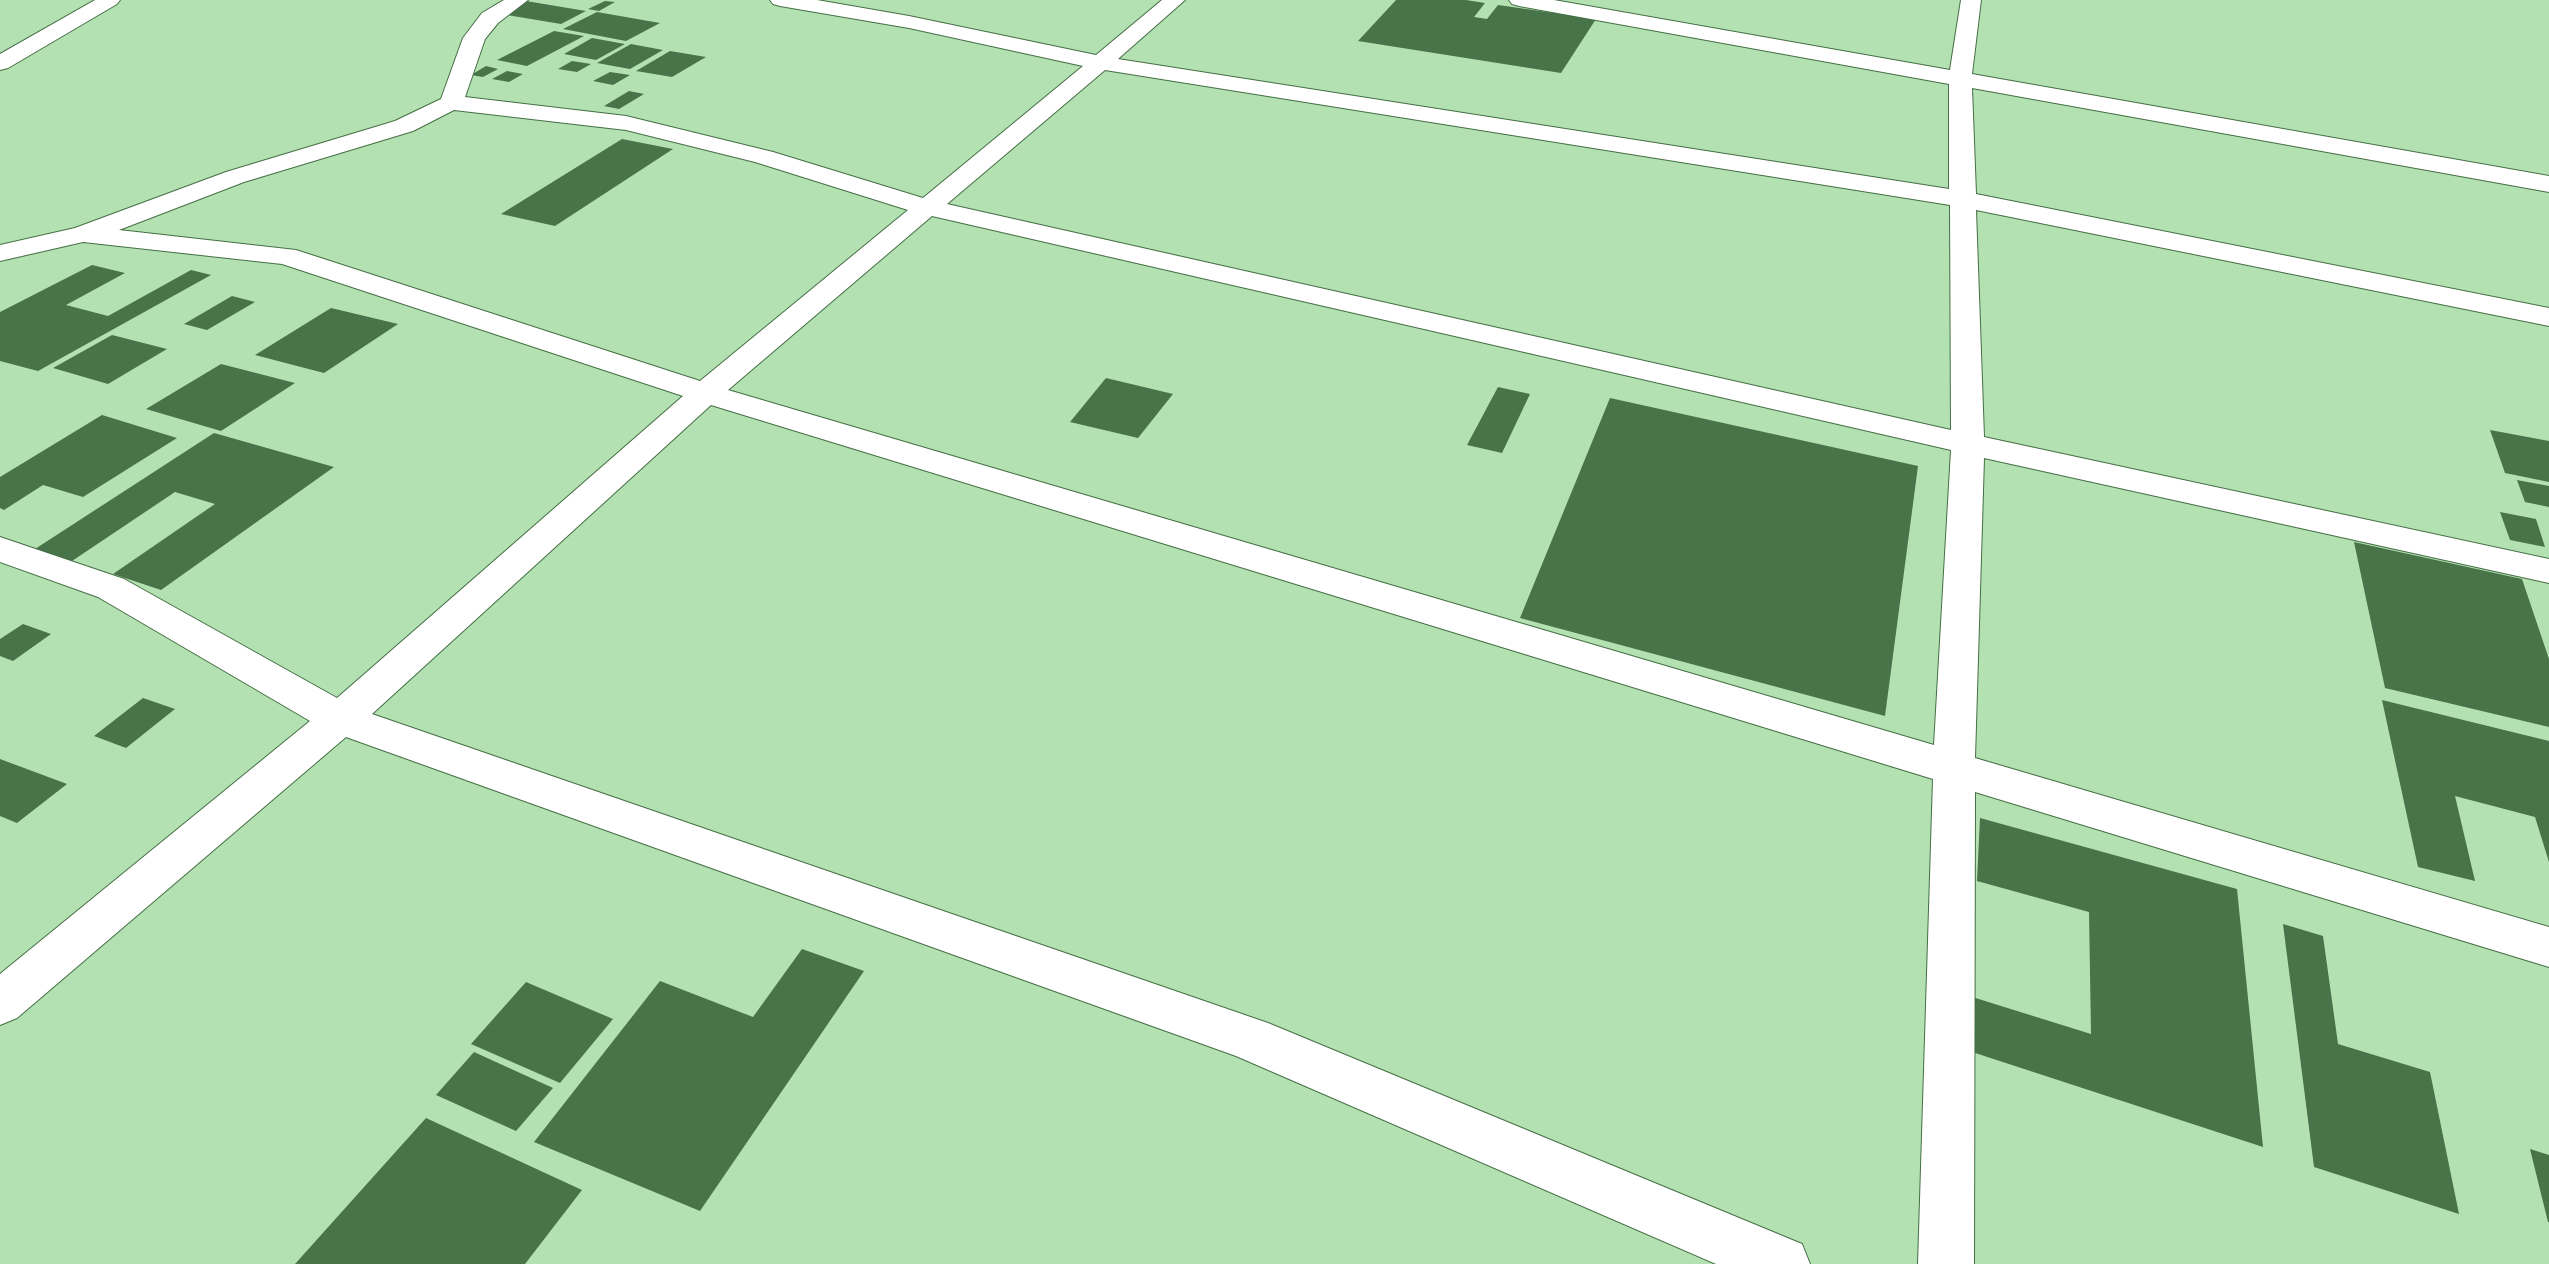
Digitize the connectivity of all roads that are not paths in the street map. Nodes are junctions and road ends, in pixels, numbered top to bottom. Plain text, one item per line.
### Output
1 (110, 0) edge
2 (517, 0) edge
3 (780, 0) edge
4 (1175, 0) edge
5 (1519, 0) edge
6 (1971, 0) edge
7 (0, 63) edge
8 (1101, 63) junction
9 (1960, 79) junction
10 (451, 103) junction
11 (2549, 184) edge
12 (1963, 199) junction
13 (926, 207) junction
14 (83, 233) junction
15 (0, 253) edge
16 (2549, 317) edge
17 (705, 393) junction
18 (1968, 444) junction
19 (0, 550) edge
20 (2549, 571) edge
21 (341, 719) junction
22 (1954, 768) junction
23 (2549, 947) edge
24 (0, 1003) edge
25 (1782, 1264) edge
26 (1946, 1264) edge

1 - 7 street
2 - 10 street
3 - 8 street
4 - 8 street
5 - 9 street
6 - 9 street
8 - 12 street
8 - 13 street
9 - 11 street
9 - 12 street
10 - 13 street
10 - 14 street
12 - 16 street
12 - 18 street
13 - 17 street
13 - 18 street
14 - 15 street
14 - 17 street
17 - 21 street
17 - 22 street
18 - 20 street
18 - 22 street
19 - 21 street
21 - 24 street
21 - 25 street
22 - 23 street
22 - 26 street

